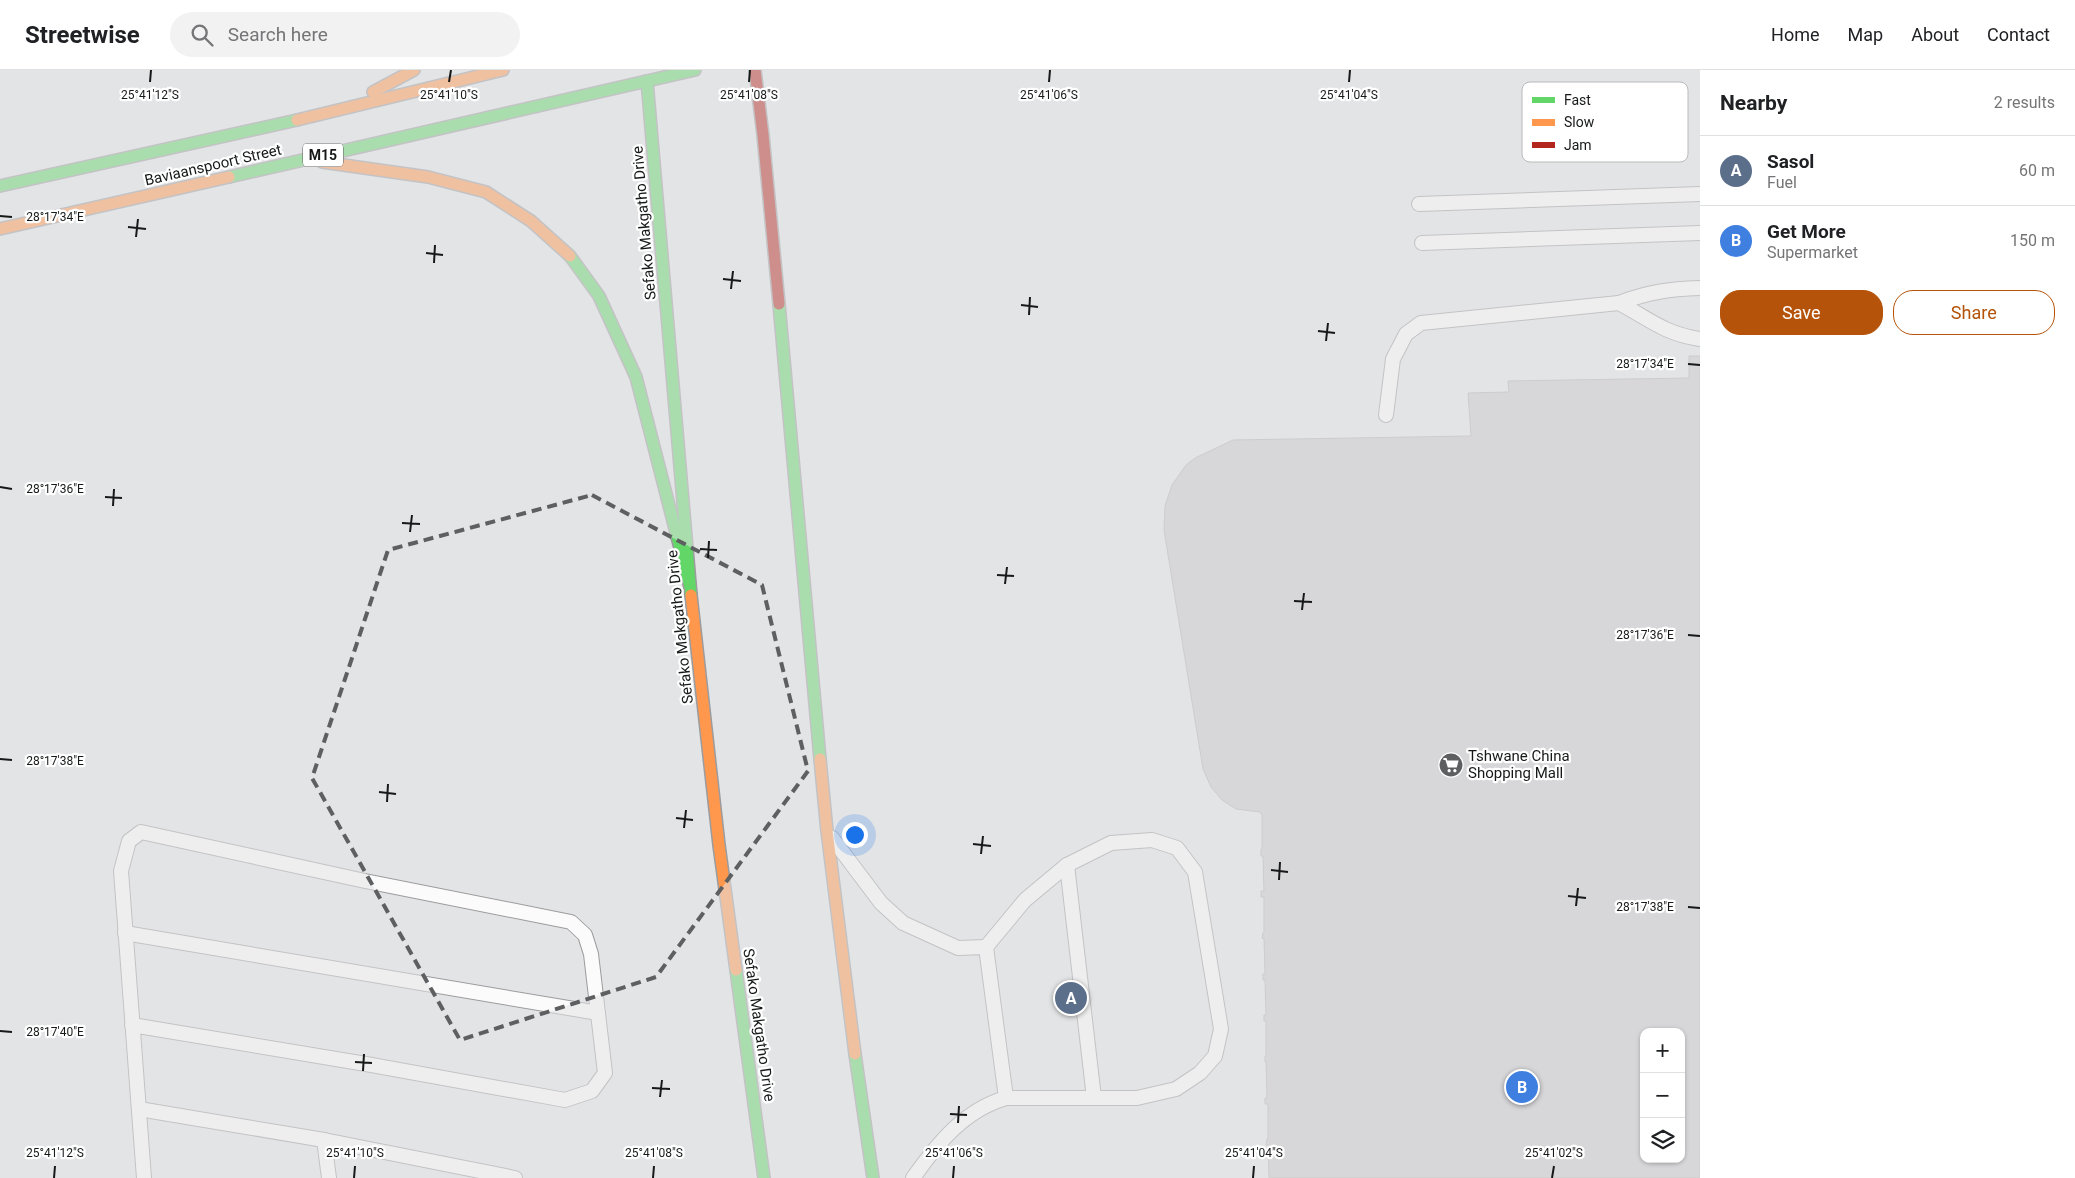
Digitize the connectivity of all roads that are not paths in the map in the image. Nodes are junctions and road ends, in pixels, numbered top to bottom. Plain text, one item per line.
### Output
1 (414, 70) edge
2 (503, 70) edge
3 (696, 70) edge
4 (755, 70) edge
5 (646, 76) edge
6 (334, 112) junction
7 (306, 159) junction
8 (0, 186) edge
9 (1700, 194) edge
10 (1419, 204) dead end
11 (0, 229) edge
12 (1700, 233) edge
13 (1422, 243) dead end
14 (1700, 288) edge
15 (1619, 303) junction
16 (1700, 339) edge
17 (1386, 416) dead end
18 (690, 587) junction
19 (827, 831) junction
20 (1067, 865) junction
21 (125, 933) junction
22 (986, 947) junction
23 (598, 1013) junction
24 (132, 1025) junction
25 (1006, 1098) junction
26 (1094, 1098) junction
27 (139, 1109) junction
28 (324, 1140) junction
29 (144, 1178) edge
30 (329, 1178) edge
31 (514, 1178) edge
32 (764, 1178) edge
33 (873, 1178) edge
34 (913, 1178) edge

1 - 6 main road
2 - 6 main road, Baviaanspoort Street
3 - 5 main road, Baviaanspoort Street
4 - 19 main road
5 - 7 main road, Baviaanspoort Street / M15
5 - 18 main road, Sefako Makgatho Drive
6 - 8 main road, Baviaanspoort Street
7 - 11 main road, Baviaanspoort Street / M15
7 - 18 main road
9 - 10 lane
12 - 13 lane
14 - 15 lane
15 - 16 lane
15 - 17 lane
18 - 32 main road, Sefako Makgatho Drive
19 - 22 lane
19 - 33 main road
20 - 22 lane
20 - 26 lane
20 - 26 lane
21 - 23 lane
21 - 23 lane
21 - 24 lane
22 - 25 lane
23 - 24 lane
24 - 27 lane
25 - 26 lane
25 - 34 lane
27 - 28 lane
27 - 29 lane
28 - 30 lane
28 - 31 lane

